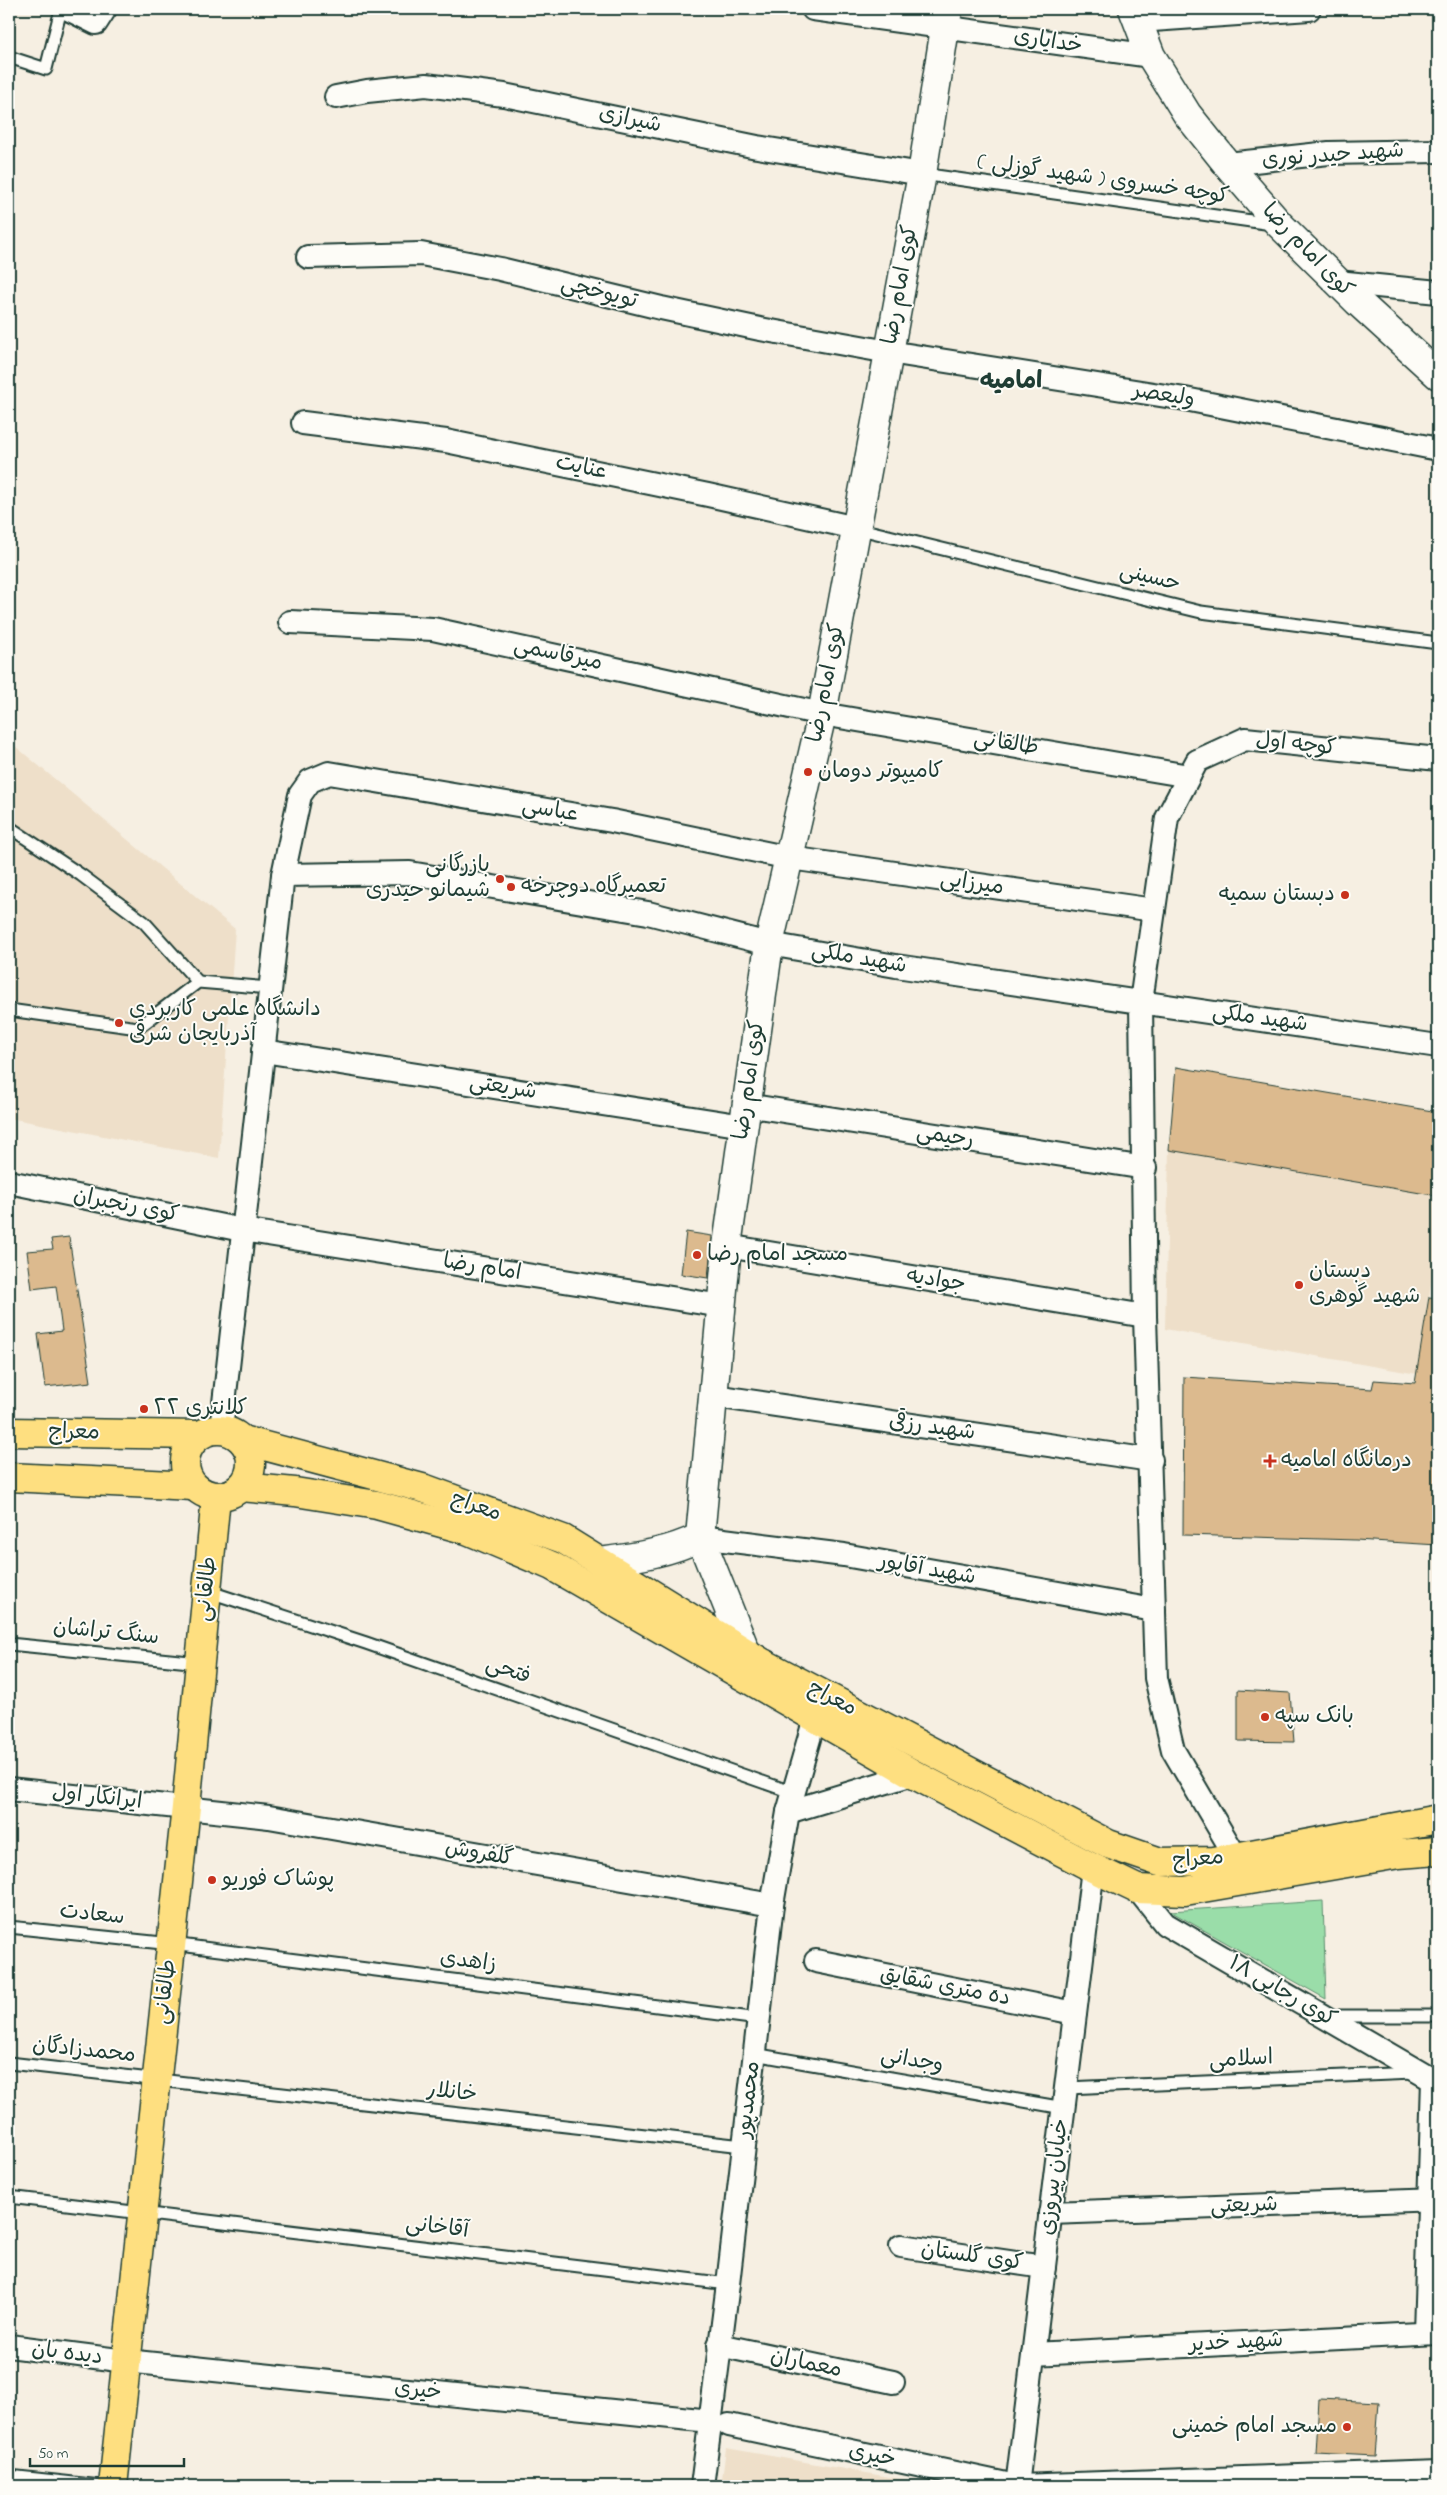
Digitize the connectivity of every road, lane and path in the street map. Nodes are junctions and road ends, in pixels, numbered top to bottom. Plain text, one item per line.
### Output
1 (61, 9) edge
2 (68, 9) edge
3 (105, 9) edge
4 (813, 9) edge
5 (1309, 9) edge
6 (1136, 15) edge
7 (947, 18) edge
8 (1151, 56) junction
9 (9, 57) edge
10 (336, 97) dead end
11 (1438, 151) edge
12 (1227, 164) junction
13 (922, 174) junction
14 (1279, 224) junction
15 (308, 257) dead end
16 (1337, 282) junction
17 (1438, 292) edge
18 (889, 352) junction
19 (1438, 376) edge
20 (303, 423) dead end
21 (1438, 449) edge
22 (856, 528) junction
23 (290, 622) dead end
24 (1438, 643) edge
25 (822, 714) junction
26 (1438, 759) edge
27 (1189, 776) junction
28 (9, 827) edge
29 (790, 858) junction
30 (282, 875) junction
31 (1154, 910) junction
32 (769, 944) junction
33 (198, 982) junction
34 (270, 988) junction
35 (1141, 1002) junction
36 (9, 1010) edge
37 (1438, 1046) edge
38 (263, 1051) junction
39 (745, 1116) junction
40 (1144, 1168) junction
41 (9, 1182) edge
42 (242, 1230) junction
43 (726, 1246) junction
44 (722, 1306) junction
45 (1145, 1316) junction
46 (714, 1396) junction
47 (9, 1432) edge
48 (221, 1435) junction
49 (1151, 1460) junction
50 (9, 1477) edge
51 (241, 1487) junction
52 (205, 1491) junction
53 (700, 1537) junction
54 (600, 1562) junction
55 (207, 1591) junction
56 (1154, 1610) junction
57 (9, 1644) edge
58 (746, 1652) junction
59 (200, 1663) junction
60 (815, 1718) junction
61 (913, 1774) junction
62 (9, 1789) edge
63 (791, 1802) junction
64 (186, 1807) junction
65 (1438, 1819) edge
66 (1438, 1851) edge
67 (1236, 1857) junction
68 (1093, 1868) junction
69 (1138, 1889) junction
70 (772, 1905) junction
71 (9, 1927) edge
72 (172, 1944) junction
73 (816, 1961) dead end
74 (1075, 2012) junction
75 (1323, 2016) junction
76 (1438, 2016) edge
77 (759, 2019) junction
78 (754, 2054) junction
79 (9, 2063) edge
80 (1430, 2078) edge
81 (155, 2079) junction
82 (1066, 2098) junction
83 (743, 2146) junction
84 (9, 2197) edge
85 (1435, 2200) edge
86 (141, 2212) junction
87 (1050, 2214) junction
88 (901, 2246) dead end
89 (1044, 2267) junction
90 (728, 2284) junction
91 (1431, 2333) edge
92 (719, 2345) junction
93 (9, 2346) edge
94 (1033, 2354) junction
95 (126, 2361) junction
96 (893, 2382) dead end
97 (719, 2423) junction
98 (1438, 2470) edge
99 (9, 2476) edge
100 (101, 2486) edge
101 (112, 2486) edge
102 (702, 2486) edge
103 (1017, 2486) edge

1 - 9 lane
2 - 3 street
4 - 7 street, خدایاری
5 - 6 street
6 - 8 street, کوی امام رضا
7 - 8 street, خدایاری
7 - 13 street, کوی امام رضا
8 - 12 street, کوی امام رضا
10 - 13 street, شیرازی
11 - 12 street, شهید حیدر نوری
12 - 14 street, کوی امام رضا
13 - 14 lane, کوچه خسروی ( شهید گوزلی )
13 - 18 street, کوی امام رضا
14 - 16 street, کوی امام رضا
15 - 18 street, تویوخچی
16 - 17 street
16 - 19 street, کوی امام رضا
18 - 21 street, ولیعصر
18 - 22 street, کوی امام رضا
20 - 22 street, عنایت
22 - 24 lane, حسینی
22 - 25 street, کوی امام رضا
23 - 25 street, میرقاسمی
25 - 27 street, طالقانی
25 - 29 street, کوی امام رضا
26 - 27 street, کوچه اول
27 - 31 street, کوچه اول
28 - 33 lane
29 - 30 street, عباسی
29 - 31 street, میرزایی
29 - 32 street, کوی امام رضا
30 - 32 street, شهید ملکی
30 - 34 street
31 - 35 street, کوچه اول
32 - 35 street, شهید ملکی
32 - 39 street, کوی امام رضا
33 - 34 lane
33 - 36 lane
34 - 38 street
35 - 37 street, شهید ملکی
35 - 40 street, کوچه اول
38 - 39 street, شریعتی
38 - 42 street
39 - 40 street, رحیمی
39 - 43 street, کوی امام رضا
40 - 45 street, کوچه اول
41 - 42 street, کوی رنجبران
42 - 44 street, امام رضا
42 - 48 street
43 - 44 street, کوی امام رضا
43 - 45 street, جوادیه
44 - 46 street, کوی امام رضا
45 - 49 street, کوچه اول
46 - 49 street, شهید رزقی
46 - 53 street, کوی امام رضا
47 - 48 main road, معراج
48 - 51 main road
48 - 52 main road
48 - 54 main road, معراج
49 - 56 street, کوچه اول
50 - 52 main road, معراج
51 - 52 main road
51 - 60 main road, معراج
52 - 55 main road, طالقانی
53 - 54 street
53 - 56 street, شهید آقاپور
53 - 58 street
54 - 58 main road, معراج
55 - 59 main road, طالقانی
55 - 63 lane, فتحی
56 - 67 street, کوچه اول
57 - 59 lane, سنگ تراشان
58 - 67 main road, معراج
59 - 64 main road, طالقانی
60 - 61 main road, معراج
60 - 63 street, محمدپور
61 - 63 street
61 - 68 main road, معراج
62 - 64 street, ایرانکار اول
63 - 70 street, محمدپور
64 - 70 street, گلفروش
64 - 72 main road, طالقانی
65 - 67 main road, معراج
66 - 69 main road, معراج
68 - 69 main road, معراج
68 - 74 street, خیابان پیروزی
69 - 75 street, کوی رجایی ۱۸
70 - 77 street, محمدپور
71 - 72 lane, سعادت
72 - 77 lane, زاهدی
72 - 81 main road, طالقانی
73 - 74 street, ده متری شقایق
74 - 82 street, خیابان پیروزی
75 - 76 lane
75 - 80 street, کوی رجایی ۱۸
77 - 78 street, محمدپور
78 - 82 lane, وجدانی
78 - 83 street, محمدپور
79 - 81 lane, محمدزادگان
80 - 82 lane, اسلامی
80 - 85 street
81 - 83 lane, خانلار
81 - 86 main road, طالقانی
82 - 87 street, خیابان پیروزی
83 - 90 street, محمدپور
84 - 86 lane, آقاخانی
85 - 87 street, شریعتی
85 - 91 street
86 - 90 lane, آقاخانی
86 - 95 main road, طالقانی
87 - 89 street, خیابان پیروزی
88 - 89 street, کوی گلستان
89 - 94 street, خیابان پیروزی
90 - 92 street, محمدپور
91 - 94 street, شهید خدیر
92 - 96 street, معماران
92 - 97 street, محمدپور
93 - 95 street, دیده بان
94 - 103 street, خیابان پیروزی
95 - 97 street, خیری
95 - 101 main road, طالقانی
97 - 102 street, محمدپور
97 - 103 street, خیری
98 - 103 street, خیری
99 - 100 lane

